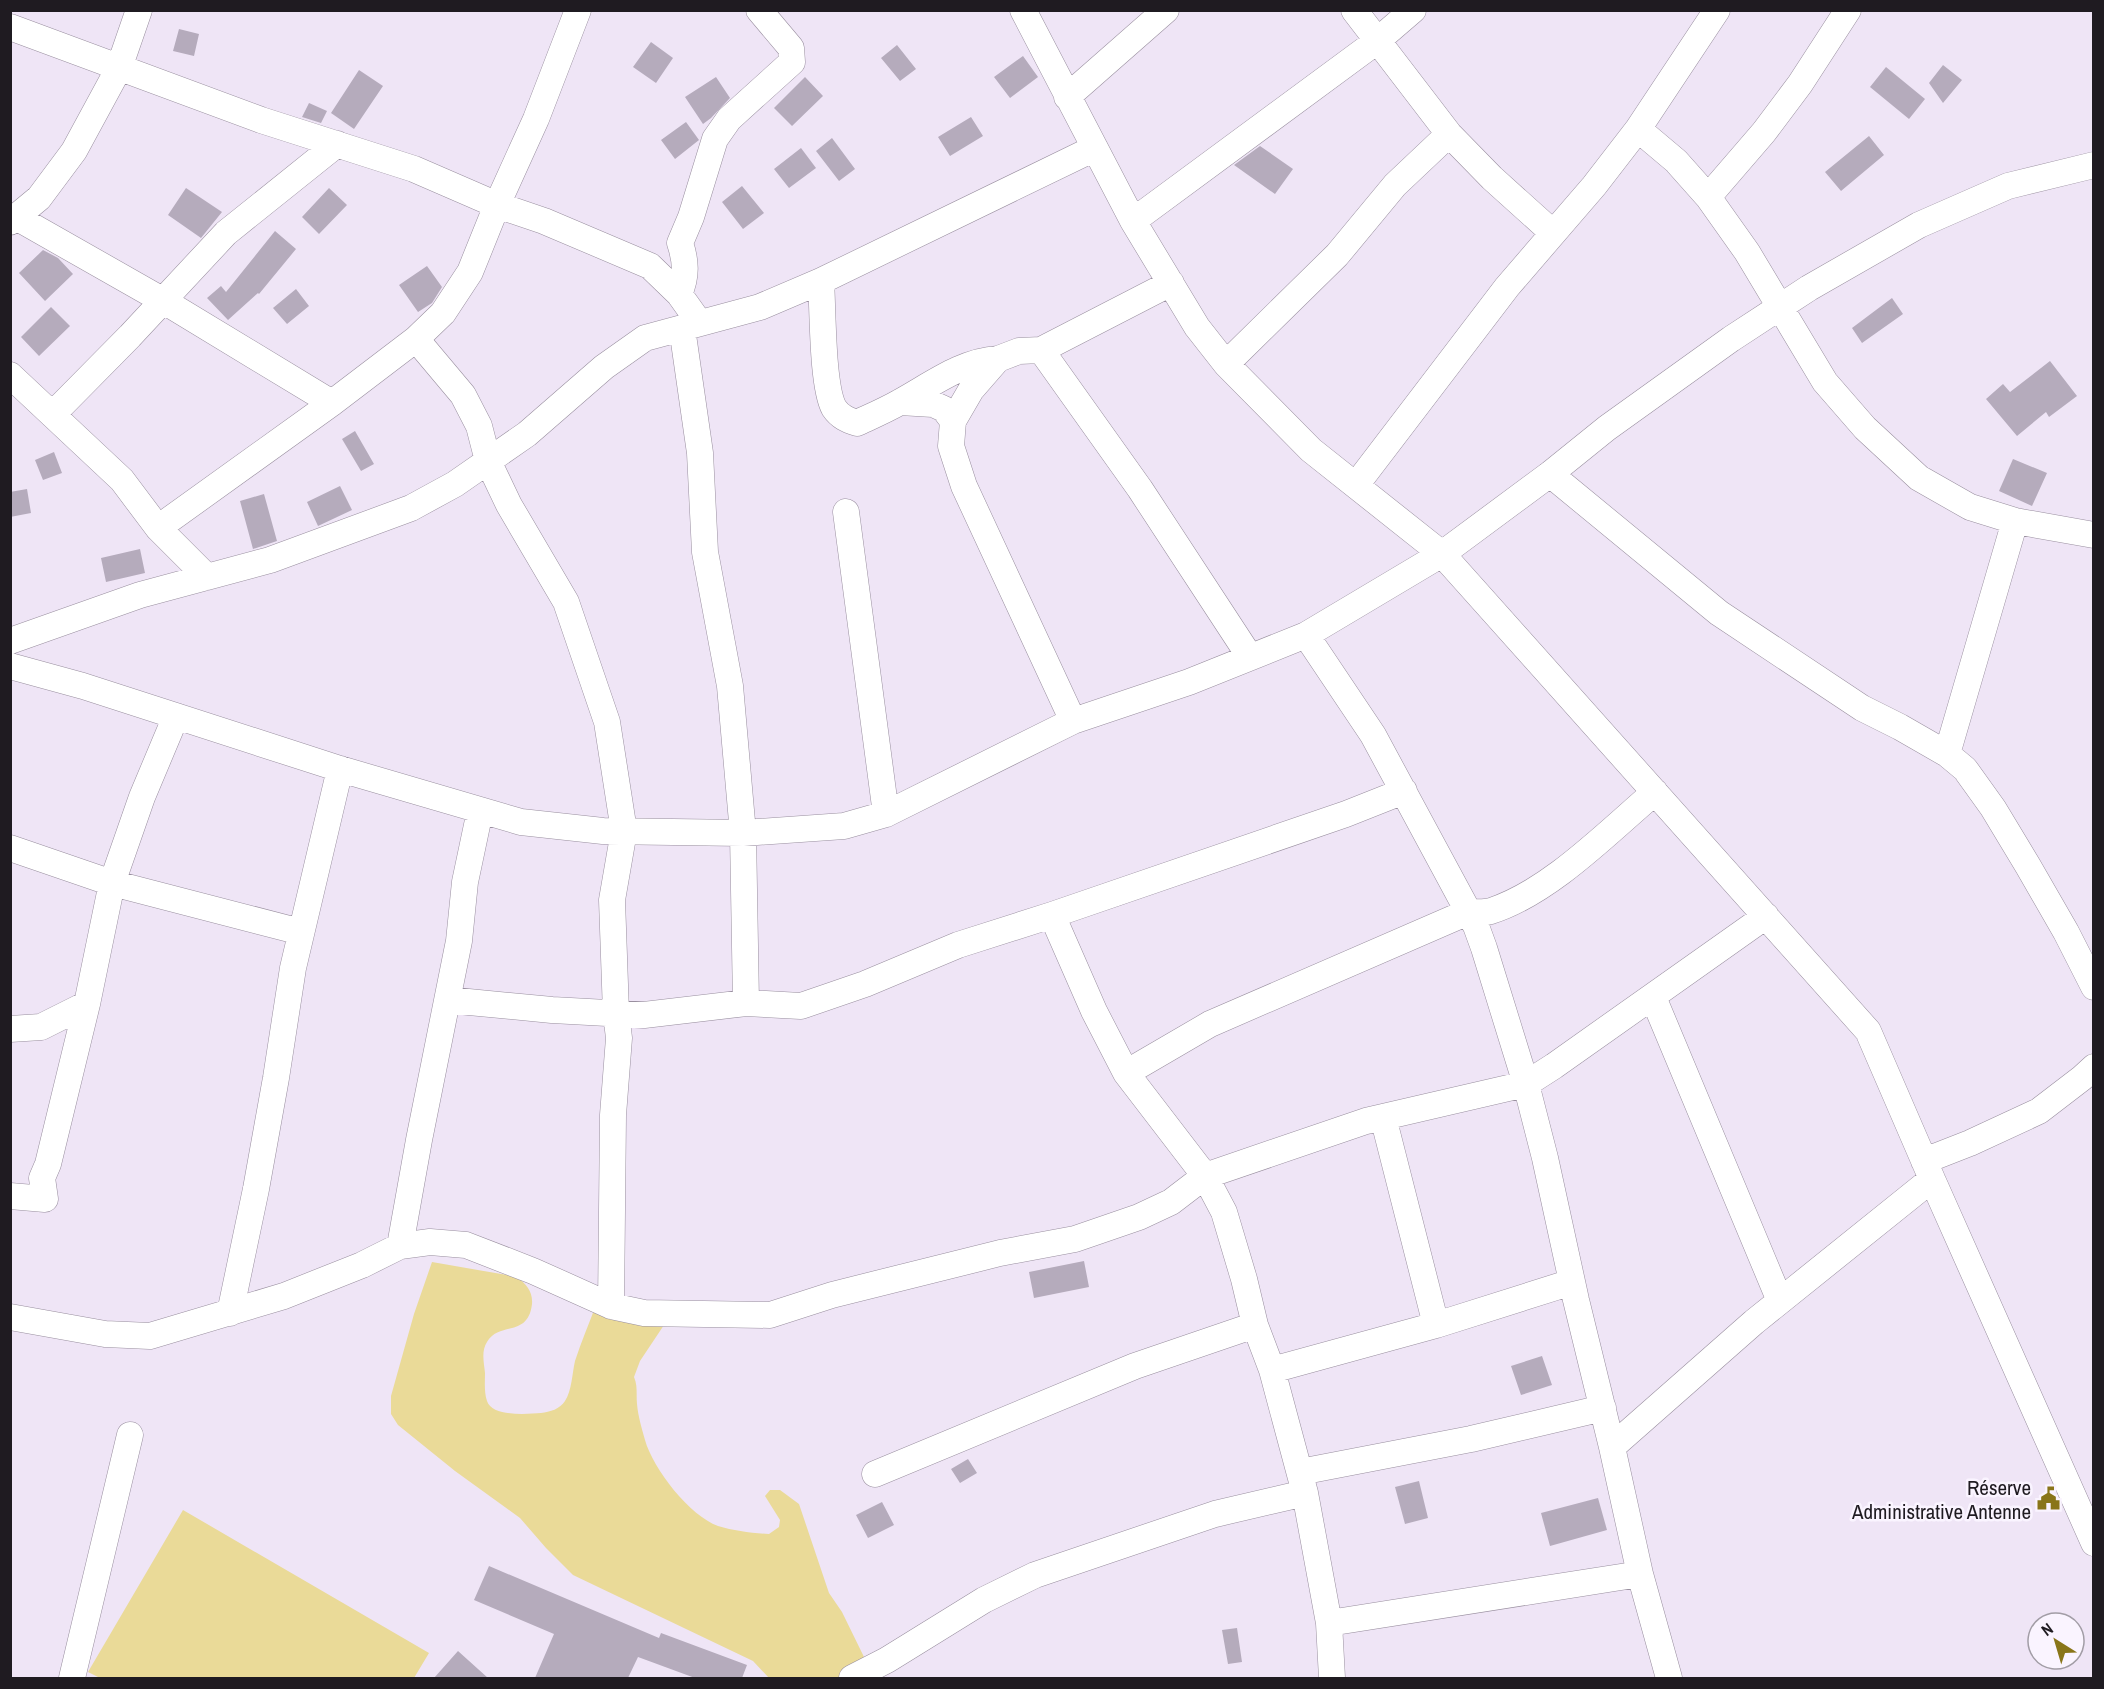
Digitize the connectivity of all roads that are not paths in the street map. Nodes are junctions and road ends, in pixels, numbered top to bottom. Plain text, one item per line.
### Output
1 (139, 10) edge
2 (578, 10) edge
3 (759, 10) edge
4 (1023, 10) edge
5 (1166, 10) edge
6 (1354, 10) edge
7 (1413, 10) edge
8 (1717, 10) edge
9 (1848, 10) edge
10 (10, 27) edge
11 (1377, 41) junction
12 (119, 68) junction
13 (1067, 97) junction
14 (1638, 129) junction
15 (1449, 134) junction
16 (337, 144) junction
17 (1095, 148) junction
18 (2094, 165) edge
19 (1708, 197) junction
20 (497, 205) junction
21 (13, 220) edge
22 (1133, 221) junction
23 (1553, 233) junction
24 (821, 281) junction
25 (1171, 283) junction
26 (679, 294) junction
27 (162, 300) junction
28 (1781, 307) junction
29 (691, 325) junction
30 (416, 339) junction
31 (1041, 350) junction
32 (998, 359) junction
33 (1226, 364) junction
34 (10, 375) edge
35 (900, 402) junction
36 (332, 403) junction
37 (52, 414) junction
38 (953, 421) junction
39 (488, 461) junction
40 (1550, 474) junction
41 (1356, 485) junction
42 (846, 512) dead end
43 (2015, 521) junction
44 (158, 528) junction
45 (2094, 535) edge
46 (1442, 554) junction
47 (207, 577) junction
48 (1306, 634) junction
49 (10, 641) edge
50 (1250, 657) junction
51 (10, 666) edge
52 (176, 716) junction
53 (1073, 721) junction
54 (1947, 754) junction
55 (340, 769) junction
56 (1404, 791) junction
57 (1655, 792) junction
58 (480, 810) junction
59 (886, 814) junction
60 (624, 831) junction
61 (743, 833) junction
62 (10, 848) edge
63 (112, 883) junction
64 (1468, 912) junction
65 (1052, 915) junction
66 (1766, 916) junction
67 (301, 932) junction
68 (2094, 987) edge
69 (1653, 997) junction
70 (447, 1000) junction
71 (746, 1003) junction
72 (87, 1004) junction
73 (616, 1013) junction
74 (10, 1029) edge
75 (2094, 1067) edge
76 (1126, 1072) junction
77 (1526, 1084) junction
78 (1383, 1117) junction
79 (1928, 1170) junction
80 (1205, 1176) junction
81 (10, 1196) edge
82 (400, 1246) junction
83 (1572, 1282) junction
84 (1780, 1301) junction
85 (611, 1306) junction
86 (230, 1313) junction
87 (10, 1317) edge
88 (1255, 1325) junction
89 (1436, 1325) junction
90 (1272, 1370) junction
91 (1603, 1408) junction
92 (130, 1435) dead end
93 (1612, 1447) junction
94 (874, 1474) dead end
95 (1302, 1482) junction
96 (2094, 1543) edge
97 (1640, 1574) junction
98 (1329, 1623) junction
99 (72, 1678) edge
100 (852, 1678) edge
101 (1332, 1678) edge
102 (1669, 1678) edge

1 - 12 street
2 - 20 street
3 - 26 street
4 - 13 street
5 - 13 street
6 - 11 street
7 - 11 street
8 - 14 street
9 - 19 street
10 - 12 street
11 - 15 street
11 - 22 street
12 - 16 street
12 - 21 street
13 - 17 street
14 - 19 street
14 - 23 street
15 - 23 street
15 - 33 street
16 - 20 street
16 - 27 street
17 - 22 street
17 - 24 street
18 - 28 street
19 - 28 street
20 - 26 street
20 - 30 street
21 - 27 street
22 - 25 street
23 - 41 street
24 - 29 street
24 - 35 street
25 - 31 street
25 - 33 street
26 - 29 street
27 - 36 street
27 - 37 street
28 - 40 street
28 - 43 street
29 - 39 street
29 - 61 street
30 - 36 street
30 - 39 street
31 - 32 street
31 - 50 street
32 - 35 street
32 - 38 street
33 - 41 street
34 - 37 street
35 - 38 street
36 - 44 street
37 - 44 street
38 - 53 street
39 - 47 street
39 - 60 street
40 - 46 street
40 - 54 street
41 - 46 street
42 - 59 street
43 - 45 street
43 - 54 street
44 - 47 street
46 - 48 street
46 - 57 street
47 - 49 street
48 - 50 street
48 - 56 street
50 - 53 street
51 - 52 street
52 - 55 street
52 - 63 street
53 - 59 street
54 - 68 street
55 - 58 street
55 - 67 street
56 - 64 street
56 - 65 street
57 - 64 street
57 - 66 street
58 - 60 street
58 - 70 street
59 - 61 street
60 - 61 street
60 - 73 street
61 - 71 street
62 - 63 street
63 - 67 street
63 - 72 street
64 - 76 street
64 - 77 street
65 - 71 street
65 - 76 street
66 - 69 street
66 - 79 street
67 - 86 street
69 - 77 street
69 - 84 street
70 - 73 street
70 - 82 street
71 - 73 street
72 - 74 street
72 - 81 street
73 - 85 street
75 - 79 street
76 - 80 street
77 - 78 street
77 - 83 street
78 - 80 street
78 - 89 street
79 - 84 street
79 - 96 street
80 - 85 street
80 - 88 street
82 - 85 street
82 - 86 street
83 - 89 street
83 - 91 street
84 - 93 street
86 - 87 street
88 - 90 street
88 - 94 street
89 - 90 street
90 - 95 street
91 - 93 street
91 - 95 street
92 - 99 street
93 - 97 street
95 - 98 street
95 - 100 street
97 - 98 street
97 - 102 street
98 - 101 street

